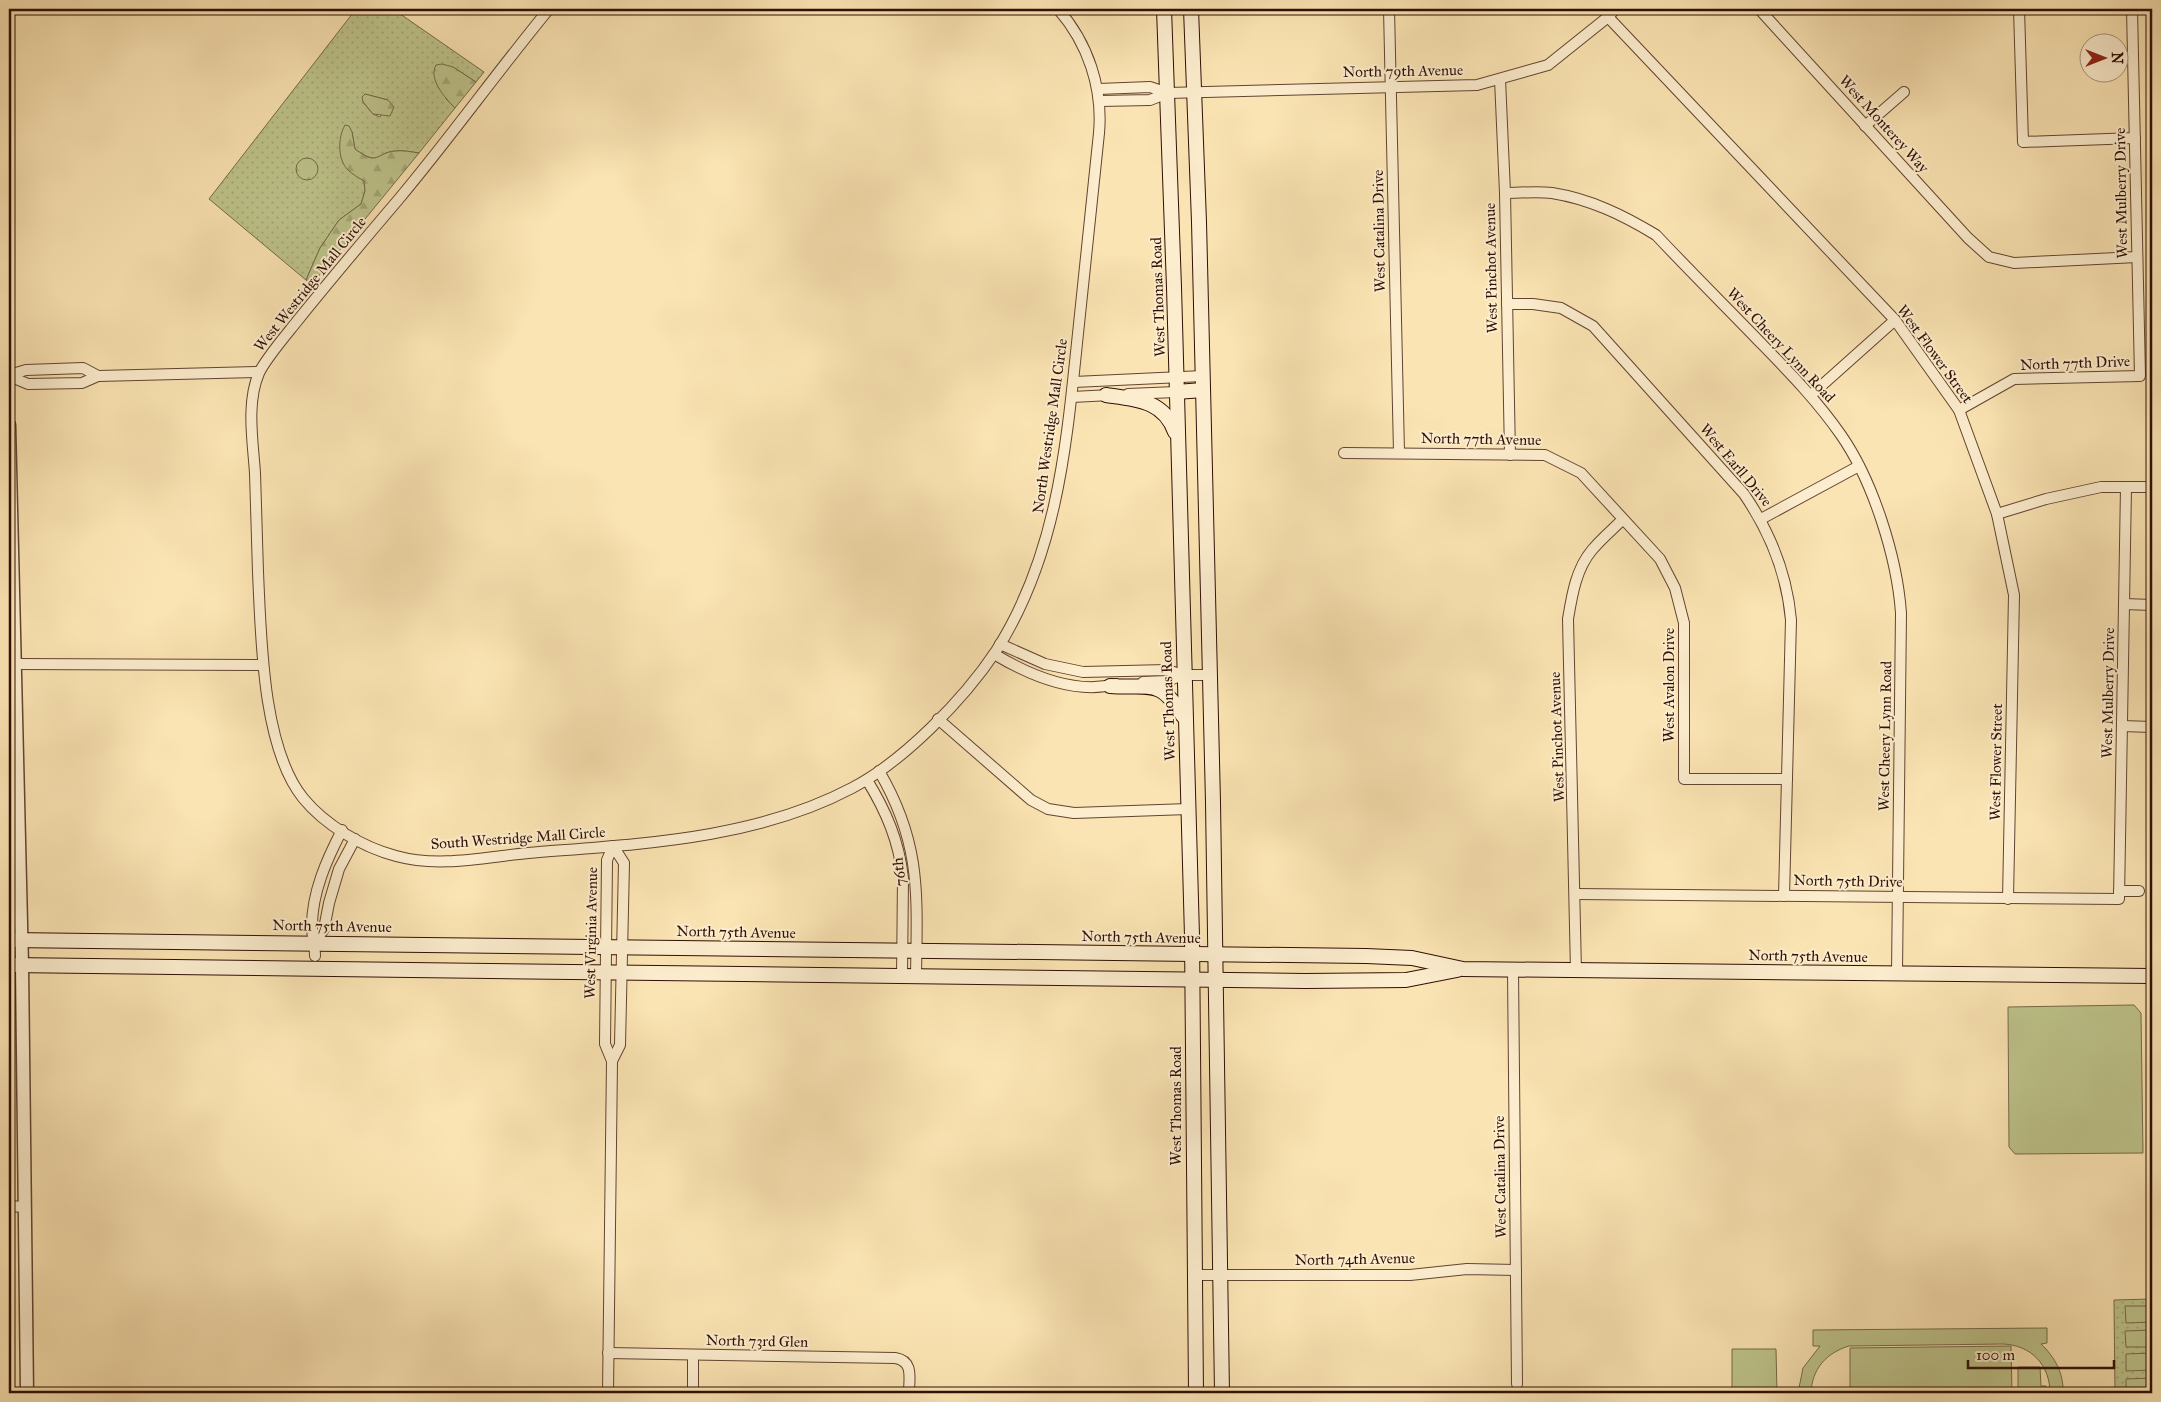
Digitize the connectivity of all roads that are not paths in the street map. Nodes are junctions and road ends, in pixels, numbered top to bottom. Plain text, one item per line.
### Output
1 (549, 9) edge
2 (1058, 9) edge
3 (1164, 9) edge
4 (1191, 9) edge
5 (1389, 9) edge
6 (1760, 9) edge
7 (2019, 9) edge
8 (2132, 9) edge
9 (1612, 13) edge
10 (1500, 80) junction
11 (1391, 87) junction
12 (1098, 89) junction
13 (1195, 92) junction
14 (1904, 92) dead end
15 (1168, 93) junction
16 (1100, 101) junction
17 (1864, 126) junction
18 (2135, 138) junction
19 (1505, 193) junction
20 (2137, 257) junction
21 (1507, 304) junction
22 (1895, 320) junction
23 (259, 372) junction
24 (9, 376) edge
25 (98, 376) junction
26 (2140, 376) joint
27 (1074, 382) junction
28 (1203, 383) junction
29 (1176, 385) junction
30 (1106, 395) junction
31 (1811, 395) junction
32 (1072, 397) junction
33 (1959, 410) junction
34 (9, 425) edge
35 (1178, 440) junction
36 (1399, 452) junction
37 (1344, 453) dead end
38 (1510, 455) junction
39 (1859, 466) junction
40 (2126, 487) junction
41 (2152, 487) edge
42 (1997, 514) junction
43 (1761, 519) junction
44 (1622, 520) junction
45 (2124, 604) junction
46 (2152, 605) edge
47 (1000, 644) junction
48 (994, 654) junction
49 (14, 664) junction
50 (263, 665) junction
51 (1184, 675) junction
52 (1210, 675) junction
53 (1110, 686) junction
54 (938, 719) junction
55 (1185, 719) junction
56 (2122, 726) junction
57 (2152, 727) edge
58 (879, 772) junction
59 (1787, 779) junction
60 (867, 780) junction
61 (1188, 809) junction
62 (342, 830) junction
63 (355, 838) junction
64 (624, 845) joint
65 (613, 846) junction
66 (2138, 891) dead end
67 (1576, 894) junction
68 (2119, 895) junction
69 (1784, 896) junction
70 (1898, 897) junction
71 (2008, 899) junction
72 (15, 940) edge
73 (606, 946) junction
74 (622, 946) junction
75 (315, 949) junction
76 (910, 950) junction
77 (1192, 954) junction
78 (1215, 954) junction
79 (15, 965) edge
80 (1462, 969) junction
81 (1513, 970) junction
82 (1576, 971) junction
83 (606, 973) junction
84 (622, 973) junction
85 (1897, 973) junction
86 (2152, 976) edge
87 (909, 977) junction
88 (1192, 980) junction
89 (1216, 980) junction
90 (612, 1061) junction
91 (9, 1206) edge
92 (25, 1207) junction
93 (1516, 1270) junction
94 (1194, 1275) junction
95 (1220, 1275) junction
96 (608, 1353) junction
97 (693, 1355) junction
98 (1517, 1384) dead end
99 (27, 1393) edge
100 (608, 1393) edge
101 (692, 1393) edge
102 (909, 1393) edge
103 (1196, 1393) edge
104 (1222, 1393) edge

1 - 23 street, West Westridge Mall Circle
2 - 12 street, North Westridge Mall Circle
3 - 15 main road, West Thomas Road
4 - 13 main road
5 - 11 street, West Catalina Drive
6 - 17 street, West Monterey Way
7 - 18 street
8 - 18 street, West Mulberry Drive
9 - 10 street, North 79th Avenue
9 - 22 street, West Flower Street
10 - 11 street, North 79th Avenue
10 - 19 street, West Pinchot Avenue
11 - 13 street, North 79th Avenue
11 - 36 street, West Catalina Drive
12 - 15 street
12 - 16 street, North Westridge Mall Circle
13 - 15 street, North 79th Avenue
13 - 28 main road
14 - 17 street
15 - 16 street
15 - 29 main road, West Thomas Road
16 - 27 street, North Westridge Mall Circle
17 - 20 street, West Monterey Way
18 - 20 street, West Mulberry Drive
19 - 21 street, West Pinchot Avenue
19 - 31 street, West Cheery Lynn Road
20 - 26 street, West Mulberry Drive
21 - 38 street, West Pinchot Avenue
21 - 43 street, West Earll Drive
22 - 31 street
22 - 33 street, West Flower Street
23 - 25 street
23 - 50 street, West Westridge Mall Circle
24 - 25 street
24 - 25 street
26 - 33 street, North 77th Drive
27 - 29 street
27 - 32 street, North Westridge Mall Circle
28 - 29 main road
28 - 52 main road
29 - 30 street
29 - 35 main road, West Thomas Road
30 - 32 street
30 - 35 main road
31 - 39 street, West Cheery Lynn Road
32 - 47 street, North Westridge Mall Circle
33 - 42 street, West Flower Street
34 - 49 street
35 - 51 main road, West Thomas Road
36 - 37 street, North 77th Avenue
36 - 38 street, North 77th Avenue
38 - 44 street, North 77th Avenue
39 - 43 street
39 - 70 street, West Cheery Lynn Road
40 - 41 street
40 - 42 street
40 - 45 street, West Mulberry Drive
42 - 71 street, West Flower Street
43 - 59 street, West Earll Drive
44 - 59 street, West Avalon Drive
44 - 67 street, West Pinchot Avenue
45 - 46 street
45 - 56 street, West Mulberry Drive
47 - 48 street, North Westridge Mall Circle
47 - 51 street
48 - 53 street
48 - 54 street, North Westridge Mall Circle
49 - 50 street
49 - 72 street
50 - 62 street, South Westridge Mall Circle
51 - 52 street
51 - 53 street
51 - 55 main road, West Thomas Road
52 - 78 main road
53 - 55 main road
54 - 58 street, North Westridge Mall Circle
54 - 61 street
55 - 61 main road, West Thomas Road
56 - 57 street
56 - 68 street, West Mulberry Drive
58 - 60 street, North Westridge Mall Circle
58 - 76 street, 76th
59 - 69 street, West Earll Drive
60 - 64 street, North Westridge Mall Circle
60 - 76 street, 76th
61 - 77 main road, West Thomas Road
62 - 63 street, South Westridge Mall Circle
62 - 75 street
63 - 65 street, South Westridge Mall Circle
63 - 75 street
64 - 65 street, South Westridge Mall Circle
65 - 73 street, West Virginia Avenue
65 - 74 street, West Virginia Avenue
66 - 68 street, North 75th Drive
67 - 69 street, North 75th Drive
67 - 82 street, West Pinchot Avenue
68 - 71 street, North 75th Drive
69 - 70 street, North 75th Drive
70 - 71 street, North 75th Drive
70 - 85 street, West Cheery Lynn Road
72 - 75 main road, North 75th Avenue
72 - 79 street
73 - 74 main road, North 75th Avenue
73 - 75 main road, North 75th Avenue
73 - 83 street, West Virginia Avenue
74 - 76 main road, North 75th Avenue
74 - 84 street, West Virginia Avenue
76 - 77 main road, North 75th Avenue
76 - 87 street, 76th
77 - 78 main road, North 75th Avenue
77 - 88 main road, West Thomas Road
78 - 80 main road, North 75th Avenue
78 - 89 main road
79 - 83 main road, North 75th Avenue
79 - 92 street
80 - 81 main road, North 75th Avenue
80 - 89 main road, North 75th Avenue
81 - 82 main road, North 75th Avenue
81 - 93 street, West Catalina Drive
82 - 85 main road, North 75th Avenue
83 - 84 main road, North 75th Avenue
83 - 90 street, West Virginia Avenue
84 - 87 main road, North 75th Avenue
84 - 90 street, West Virginia Avenue
85 - 86 main road, North 75th Avenue
87 - 88 main road, North 75th Avenue
88 - 89 main road, North 75th Avenue
88 - 94 main road, West Thomas Road
89 - 95 main road
90 - 96 street, West Virginia Avenue
91 - 92 street
92 - 99 street
93 - 95 street, North 74th Avenue
93 - 98 street, West Catalina Drive
94 - 95 street, North 74th Avenue
94 - 103 main road, West Thomas Road
95 - 104 main road
96 - 97 street, North 73rd Glen
96 - 100 street, West Virginia Avenue
97 - 101 street
97 - 102 street, North 73rd Glen

